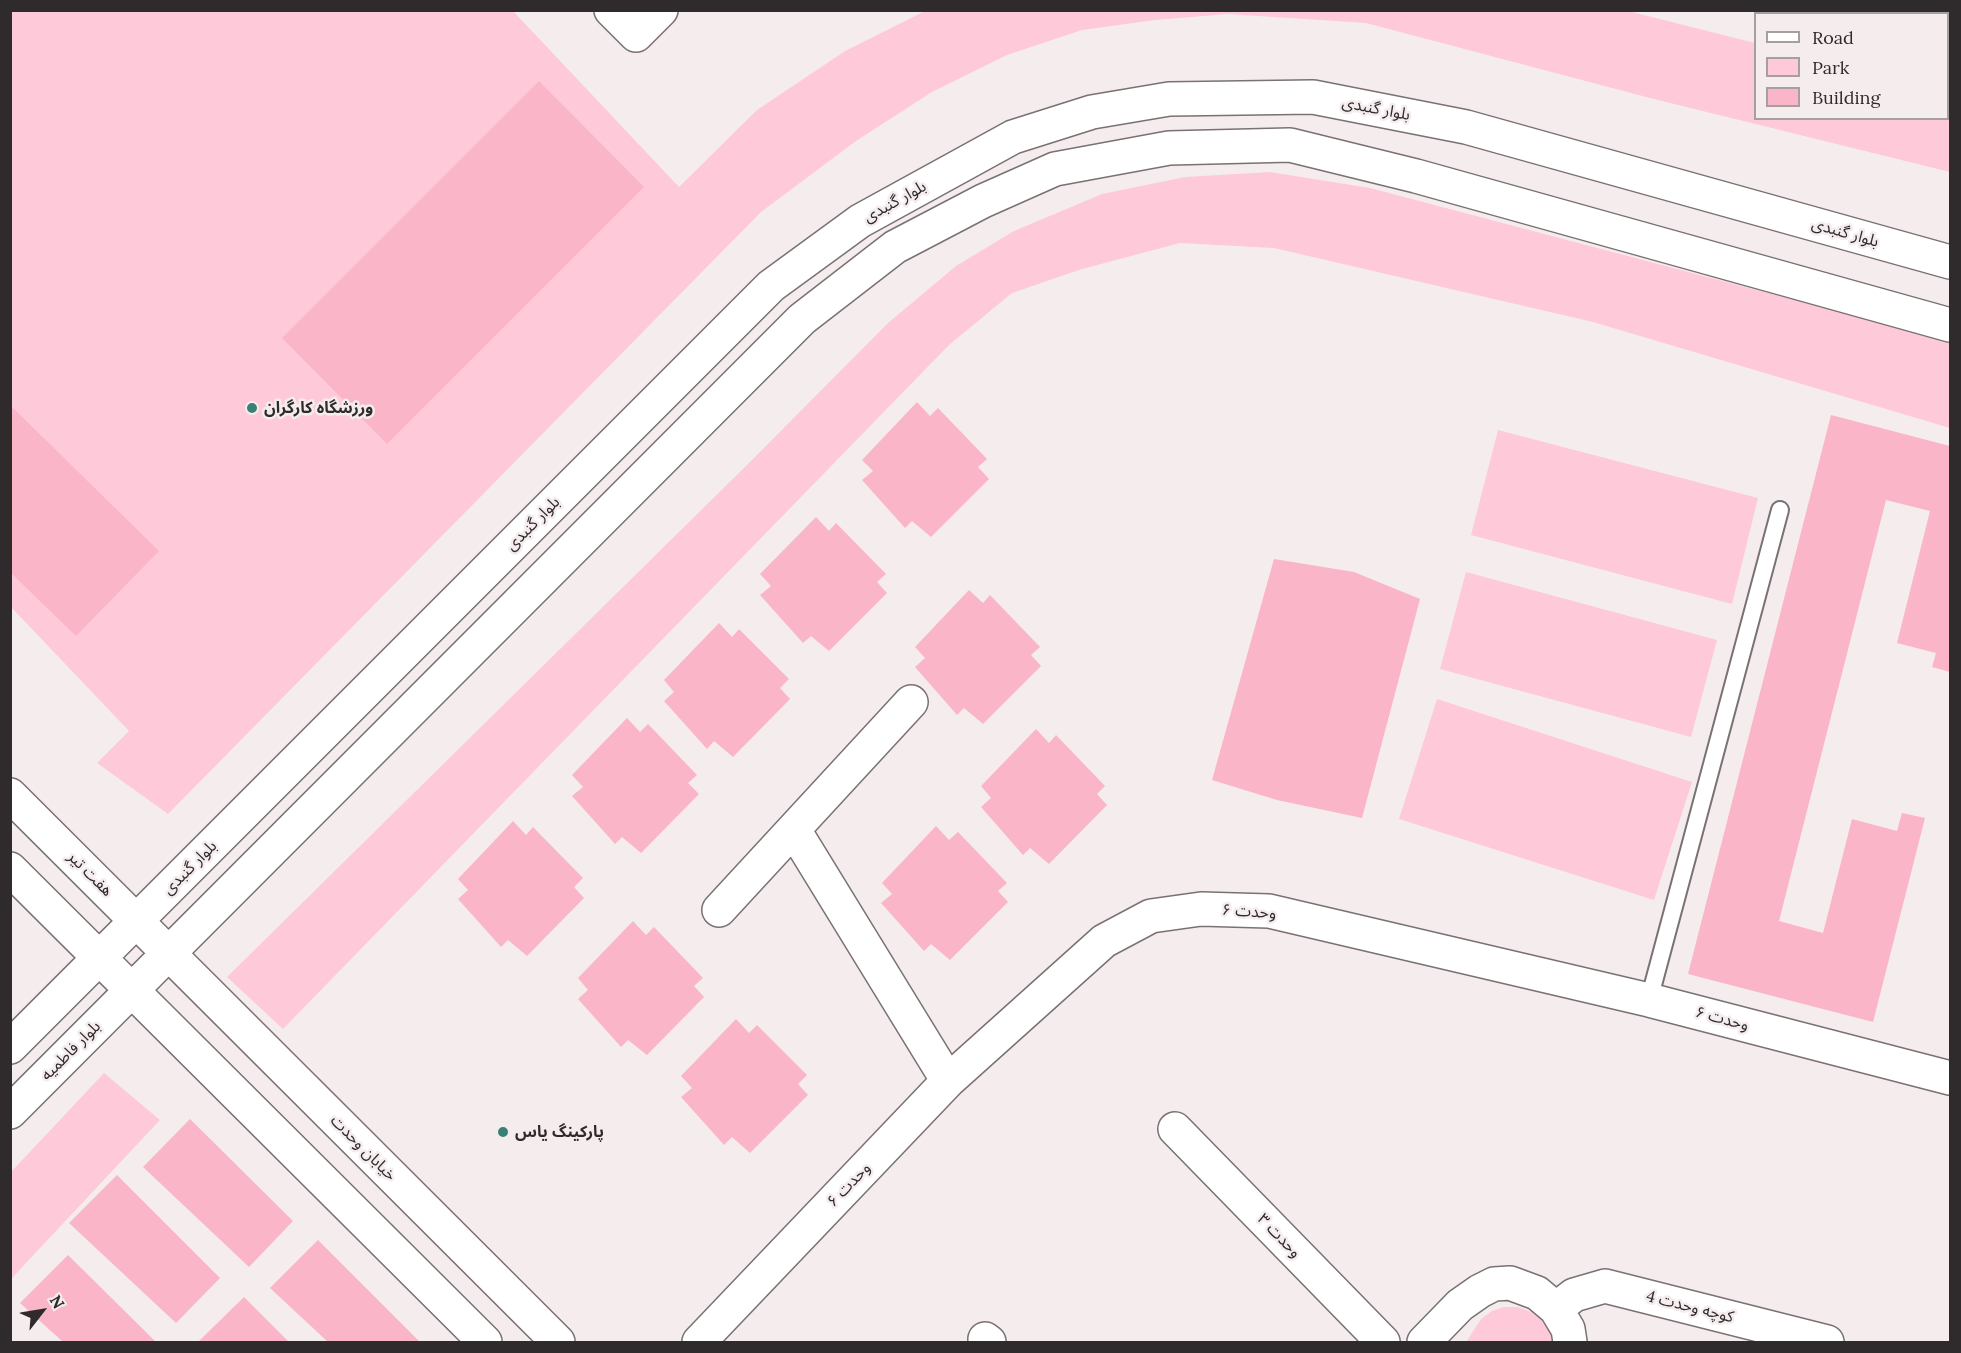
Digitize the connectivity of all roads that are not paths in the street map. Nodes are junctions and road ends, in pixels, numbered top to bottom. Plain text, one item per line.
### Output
1 (611, 10) edge
2 (661, 10) edge
3 (1950, 262) edge
4 (1950, 325) edge
5 (1780, 510) dead end
6 (911, 702) dead end
7 (10, 795) edge
8 (794, 830) junction
9 (10, 869) edge
10 (719, 910) dead end
11 (137, 921) junction
12 (168, 954) junction
13 (100, 958) junction
14 (132, 990) junction
15 (1649, 1000) junction
16 (10, 1047) edge
17 (1950, 1078) edge
18 (948, 1081) junction
19 (10, 1112) edge
20 (1175, 1129) dead end
21 (1556, 1309) junction
22 (485, 1342) edge
23 (558, 1342) edge
24 (699, 1342) edge
25 (1383, 1342) edge
26 (1424, 1342) edge
27 (1570, 1342) edge
28 (1827, 1342) edge

1 - 2 main road
3 - 11 main road, بلوار گنبدی
4 - 12 main road
5 - 15 lane
6 - 8 main road
7 - 11 main road, هفت تیر
8 - 10 main road
8 - 18 main road
9 - 13 main road
11 - 12 main road, هفت تیر
11 - 13 main road, بلوار گنبدی
12 - 14 main road
12 - 23 main road, خیابان وحدت
13 - 14 main road
13 - 16 main road
14 - 19 main road, بلوار فاطمیه
14 - 22 main road
15 - 17 main road, وحدت ۶
15 - 18 main road, وحدت ۶
18 - 24 main road, وحدت ۶
20 - 25 main road, وحدت ۳
21 - 26 main road
21 - 27 main road
21 - 28 main road, کوچه وحدت 4

